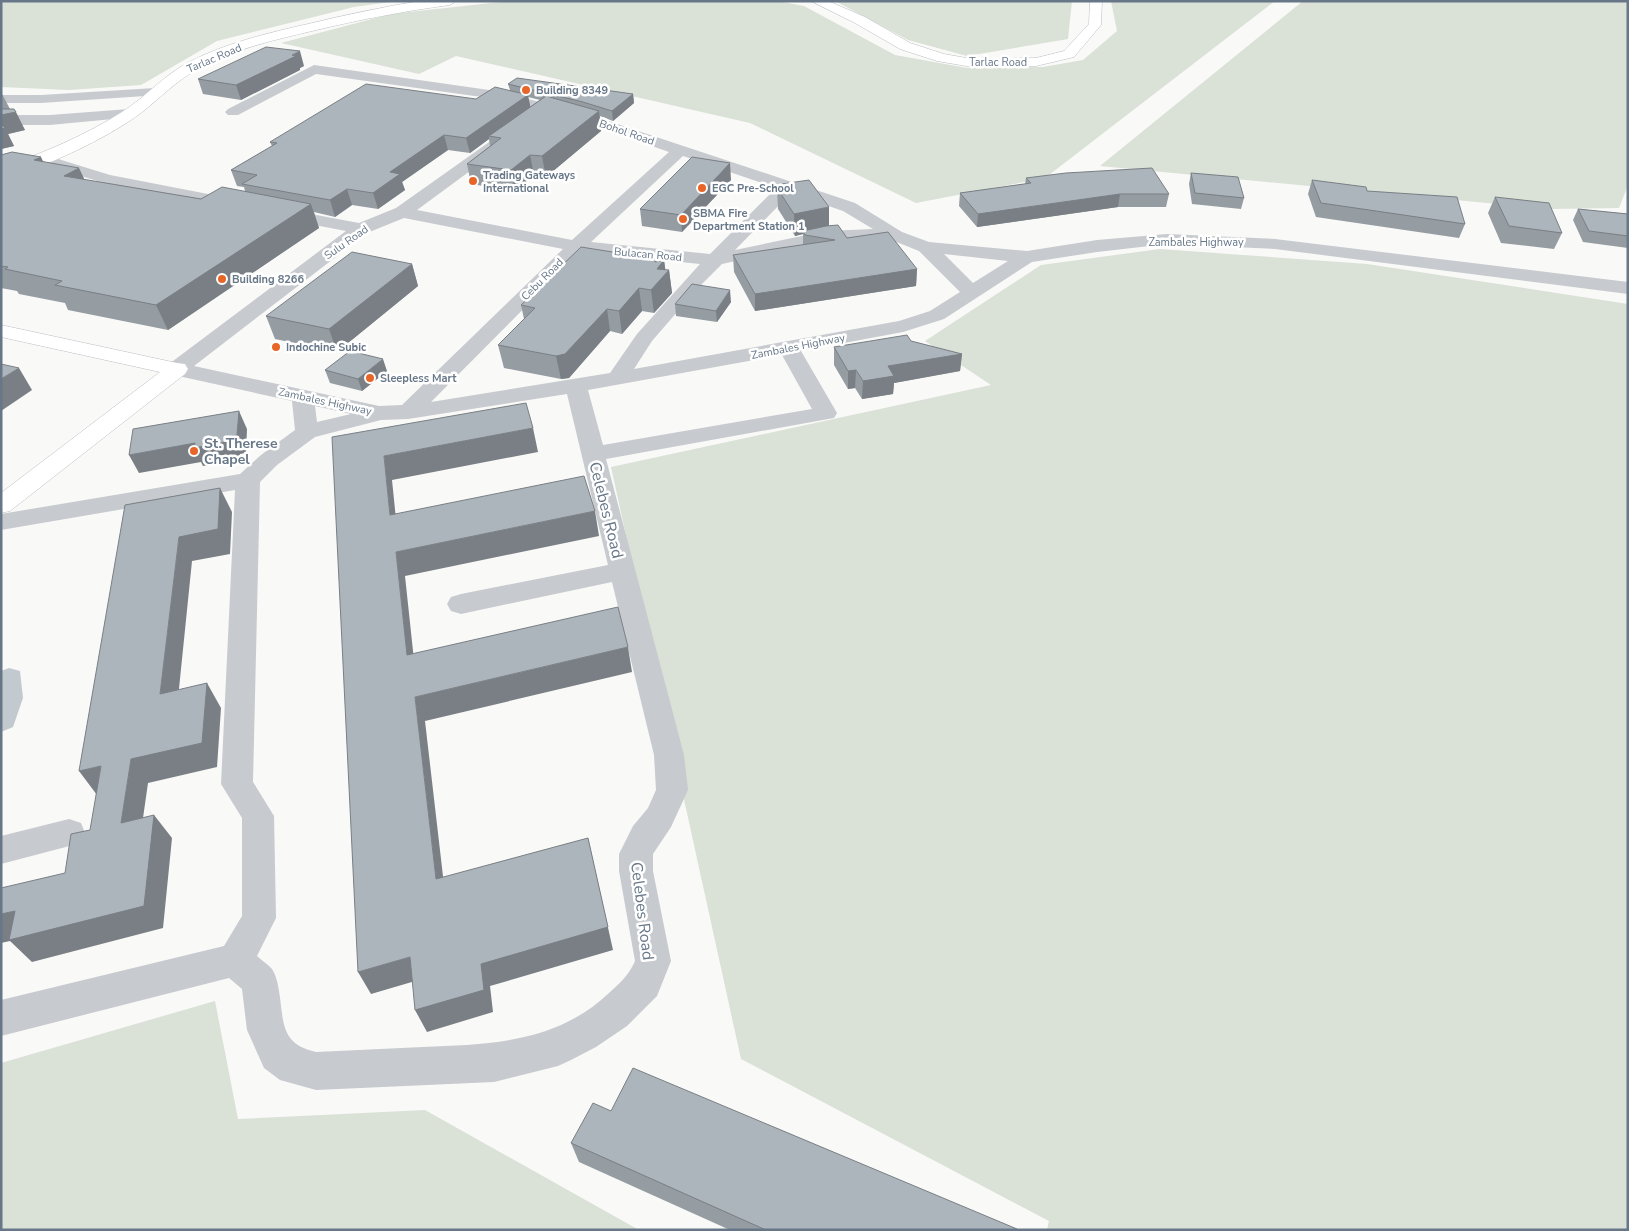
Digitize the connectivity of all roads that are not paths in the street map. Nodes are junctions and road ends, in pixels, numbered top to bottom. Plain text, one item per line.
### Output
1 (450, 1) edge
2 (817, 1) edge
3 (1096, 1) edge
4 (156, 92) junction
5 (1, 99) edge
6 (545, 109) junction
7 (234, 112) dead end
8 (129, 114) junction
9 (1, 120) edge
10 (529, 120) edge
11 (513, 132) edge
12 (680, 150) junction
13 (42, 159) junction
14 (1, 174) edge
15 (788, 186) junction
16 (402, 212) junction
17 (361, 229) junction
18 (896, 236) junction
19 (576, 246) junction
20 (926, 247) junction
21 (1027, 258) junction
22 (713, 260) junction
23 (1628, 288) edge
24 (972, 293) junction
25 (1, 331) edge
26 (788, 348) junction
27 (177, 368) junction
28 (617, 379) junction
29 (576, 386) junction
30 (303, 396) junction
31 (408, 412) junction
32 (379, 413) junction
33 (307, 432) junction
34 (593, 454) junction
35 (248, 480) junction
36 (1, 506) edge
37 (1, 522) edge
38 (622, 571) junction
39 (461, 604) dead end
40 (69, 833) edge
41 (1, 850) edge
42 (235, 960) junction
43 (1, 1018) edge

1 - 4 main road, Tarlac Road
2 - 3 main road, Tarlac Road
4 - 5 street
4 - 8 main road, Tarlac Road
6 - 7 street, Bohol Road
6 - 10 street
6 - 12 street, Bohol Road
8 - 9 street
8 - 13 main road, Tarlac Road
11 - 16 street, Sulu Road
12 - 15 street, Bohol Road
12 - 19 street, Cebu Road
13 - 14 main road, Tarlac Road
13 - 17 street
15 - 18 street, Bohol Road
15 - 22 street
16 - 17 street, Sulu Road
16 - 19 street, Bulacan Road
17 - 27 street, Sulu Road
18 - 20 street, Bohol Road
18 - 22 street, Bulacan Road
19 - 22 street, Bulacan Road
19 - 31 street, Cebu Road
20 - 21 street, Bohol Road
20 - 24 street, Bohol Road
21 - 23 street, Zambales Highway
21 - 24 street, Zambales Highway
22 - 28 street
24 - 26 street, Zambales Highway
25 - 27 main road
26 - 28 street, Zambales Highway
26 - 34 street
27 - 30 street, Zambales Highway
27 - 36 main road
28 - 29 street, Zambales Highway
29 - 31 street, Zambales Highway
29 - 34 street, Celebes Road
30 - 32 street, Zambales Highway
30 - 33 street
31 - 32 street, Zambales Highway
32 - 33 street
33 - 35 street
34 - 38 street, Celebes Road
35 - 37 street
35 - 42 street
38 - 39 street
38 - 42 street, Celebes Road
40 - 41 street
42 - 43 street

